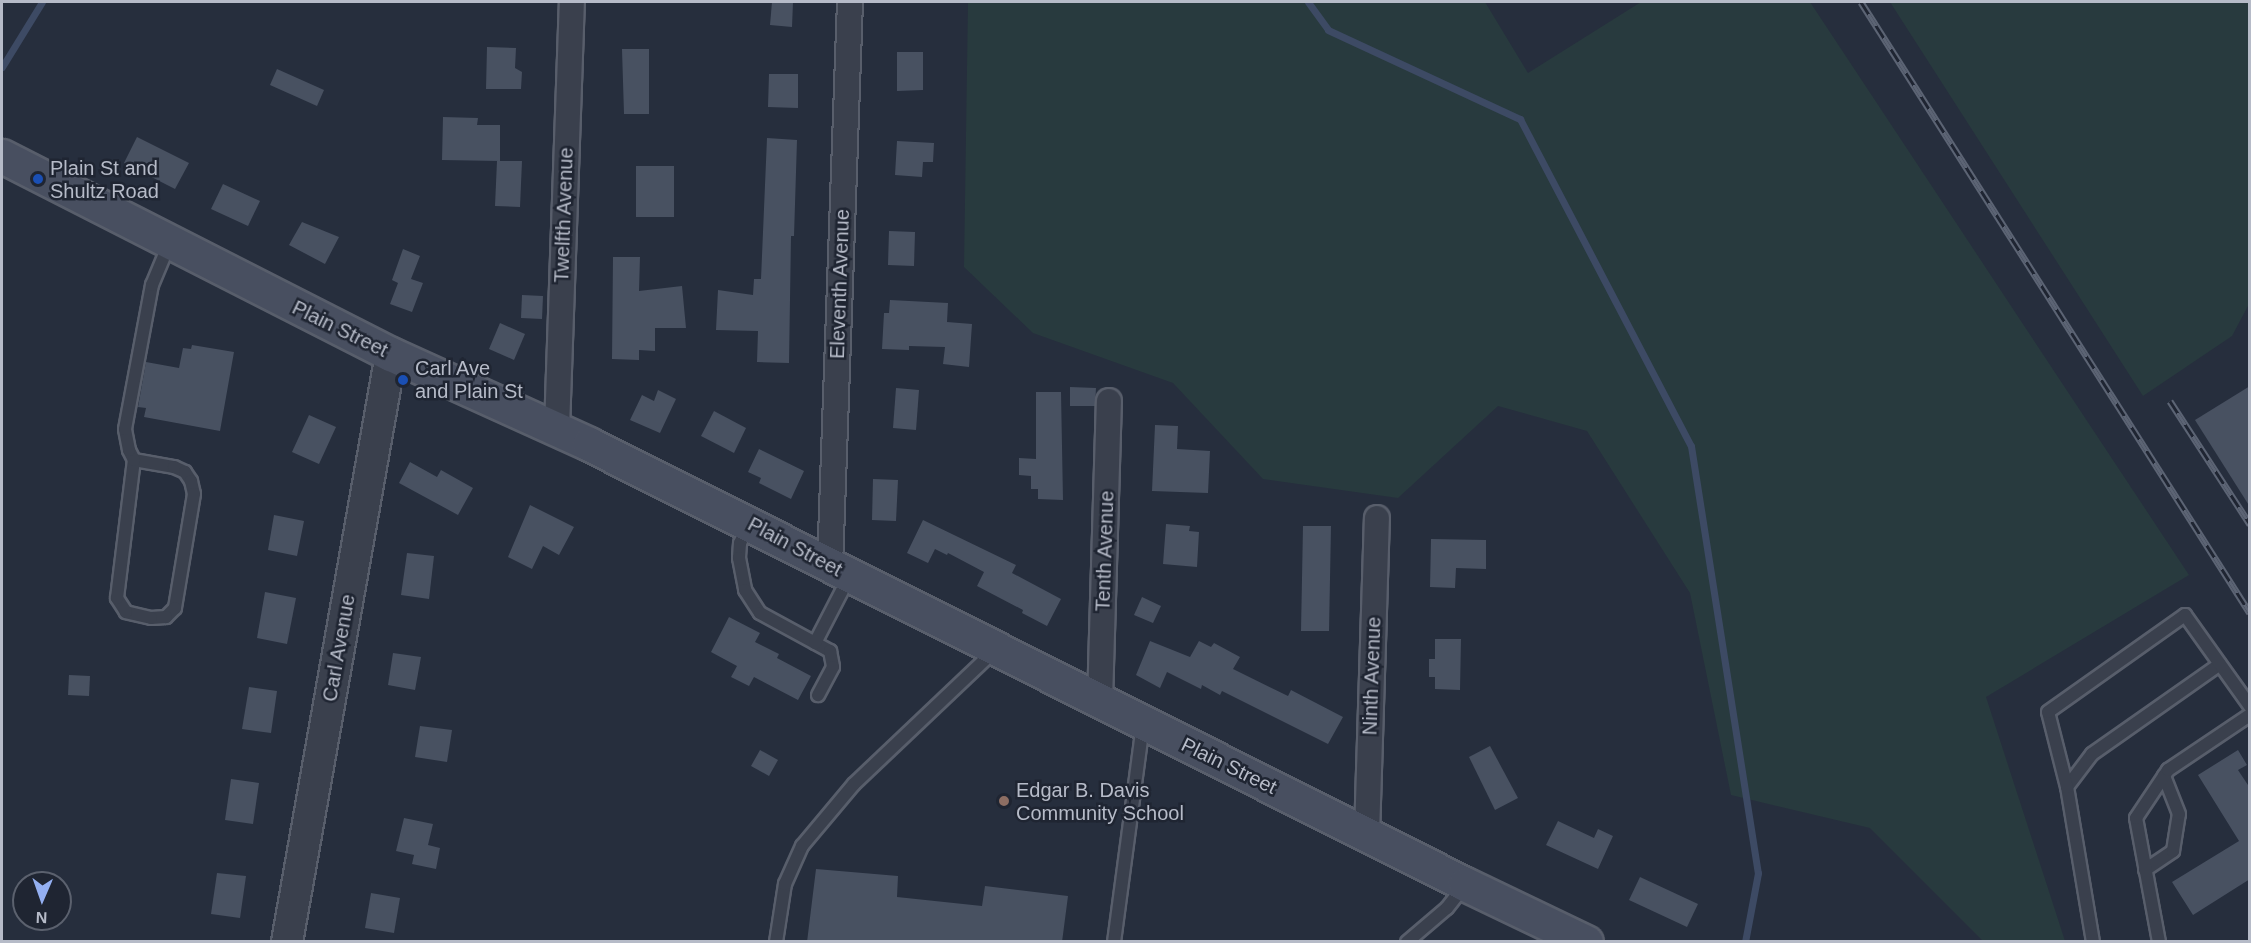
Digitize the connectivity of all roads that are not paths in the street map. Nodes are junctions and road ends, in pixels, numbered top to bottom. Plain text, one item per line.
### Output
1 (572, 2) edge
2 (850, 2) edge
3 (2, 156) edge
4 (170, 241) junction
5 (391, 354) junction
6 (1109, 401) dead end
7 (557, 428) junction
8 (134, 460) junction
9 (1377, 518) dead end
10 (749, 523) junction
11 (839, 571) junction
12 (815, 643) junction
13 (996, 650) junction
14 (2220, 664) junction
15 (818, 695) dead end
16 (1100, 701) junction
17 (2250, 706) edge
18 (2250, 715) edge
19 (1143, 723) junction
20 (2164, 776) junction
21 (2067, 787) junction
22 (1367, 834) junction
23 (2145, 870) junction
24 (1465, 884) junction
25 (287, 942) edge
26 (776, 942) edge
27 (1114, 942) edge
28 (1407, 942) edge
29 (1586, 942) edge
30 (2093, 942) edge
31 (2159, 942) edge

1 - 7 street, Twelfth Avenue
2 - 11 street, Eleventh Avenue
3 - 4 main road, Plain Street
4 - 5 main road, Plain Street
4 - 8 lane
5 - 7 main road, Plain Street
5 - 25 street, Carl Avenue
6 - 16 street, Tenth Avenue
7 - 10 main road, Plain Street
8 - 8 lane
9 - 22 street, Ninth Avenue
10 - 11 main road, Plain Street
10 - 12 lane
11 - 12 lane
11 - 13 main road, Plain Street
12 - 15 lane
13 - 16 main road, Plain Street
13 - 26 lane
14 - 17 lane
14 - 21 lane
14 - 21 lane
16 - 19 main road, Plain Street
18 - 20 lane
19 - 22 main road, Plain Street
19 - 27 lane
20 - 23 lane
20 - 23 lane
21 - 30 lane
22 - 24 main road, Plain Street
23 - 31 lane
24 - 28 lane
24 - 29 main road, Plain Street

